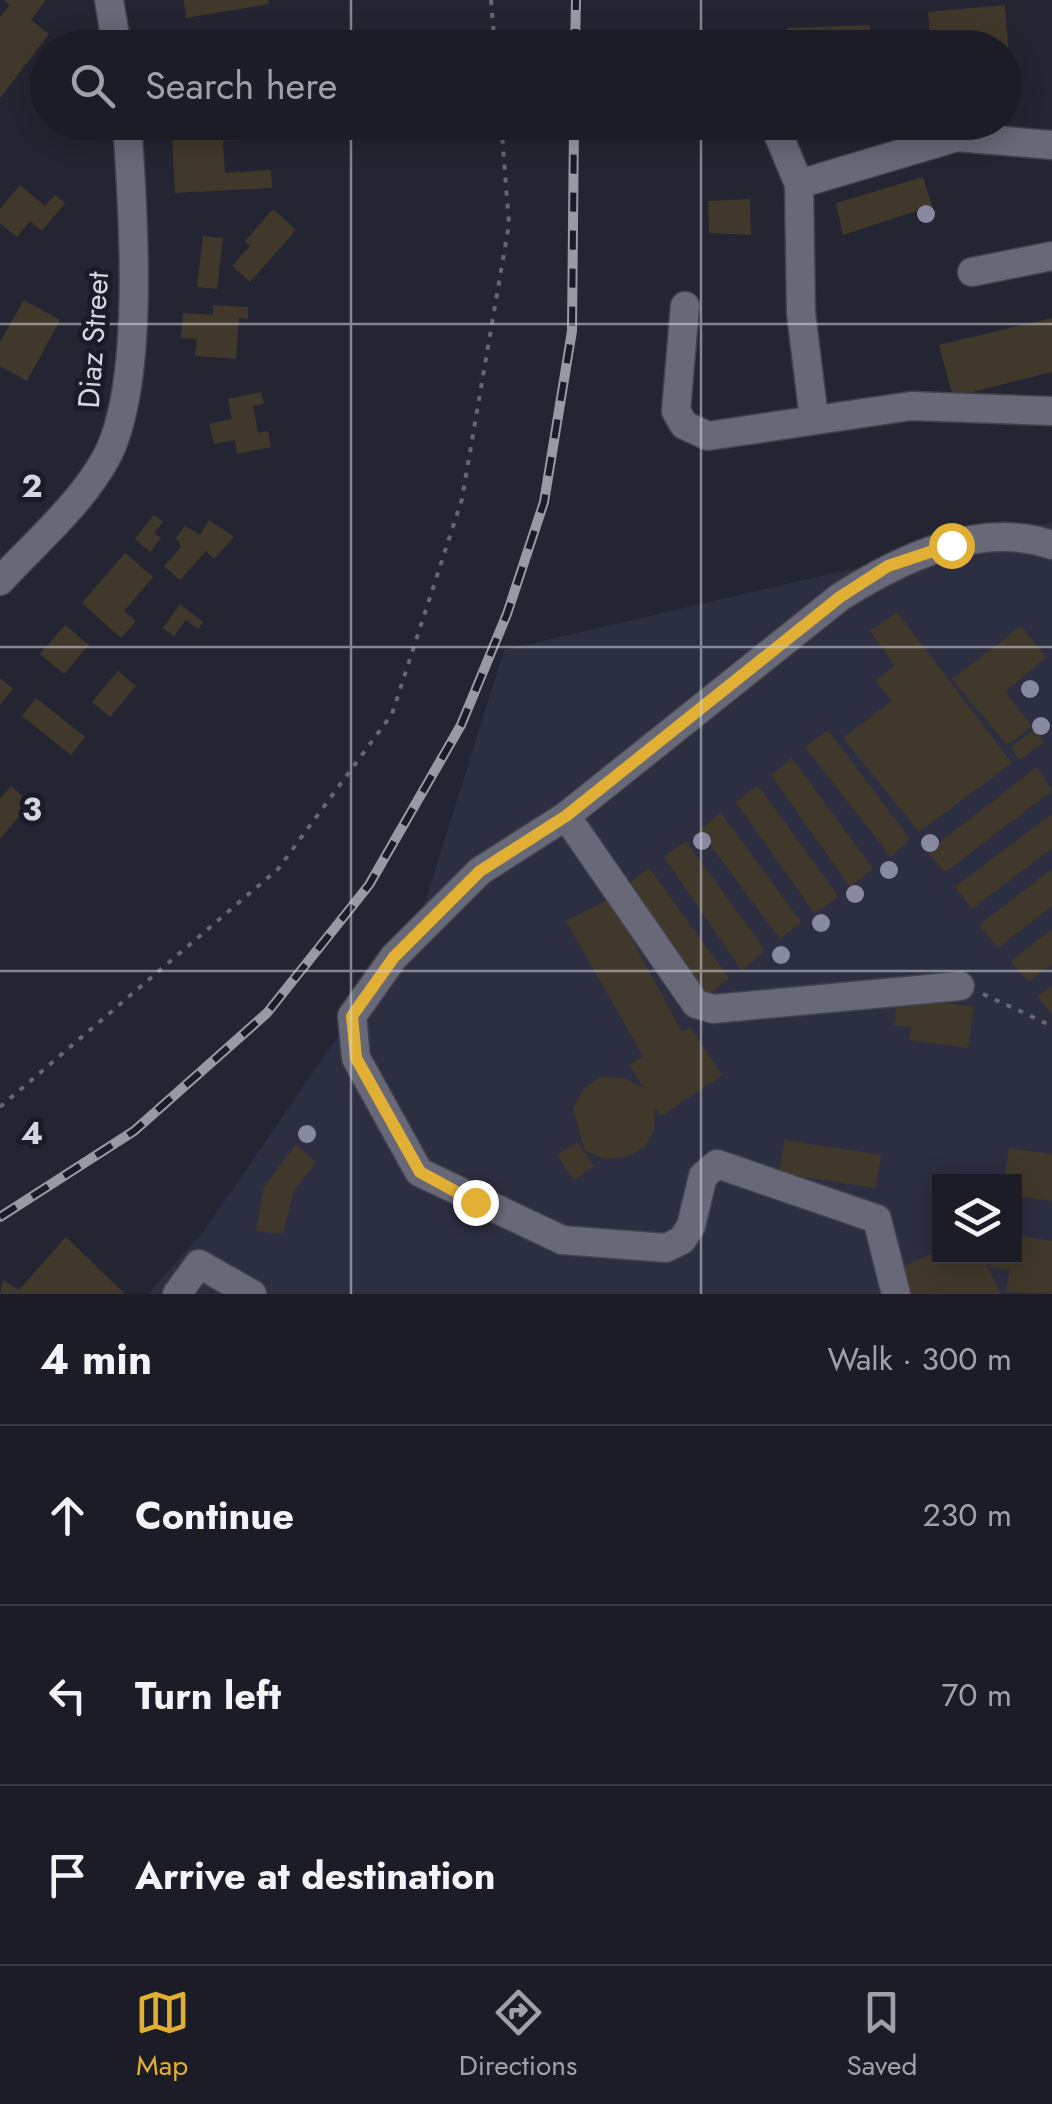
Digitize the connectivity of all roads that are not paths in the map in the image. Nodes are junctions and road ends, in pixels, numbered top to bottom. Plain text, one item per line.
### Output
1 (109, 0) edge
2 (114, 30) edge
3 (127, 140) edge
4 (781, 140) edge
5 (948, 140) edge
6 (989, 140) edge
7 (1052, 146) edge
8 (799, 184) junction
9 (1052, 256) edge
10 (972, 272) dead end
11 (686, 306) dead end
12 (1052, 411) edge
13 (814, 419) junction
14 (1052, 544) edge
15 (0, 580) edge
16 (566, 816) junction
17 (960, 986) road end
18 (177, 1294) edge
19 (252, 1294) edge
20 (896, 1294) edge

1 - 2 street
3 - 15 street, Diaz Street
4 - 8 street
5 - 8 street
6 - 7 street
8 - 13 street
9 - 10 street
11 - 13 street
12 - 13 street
14 - 16 street
16 - 17 street
16 - 20 street
18 - 19 street

